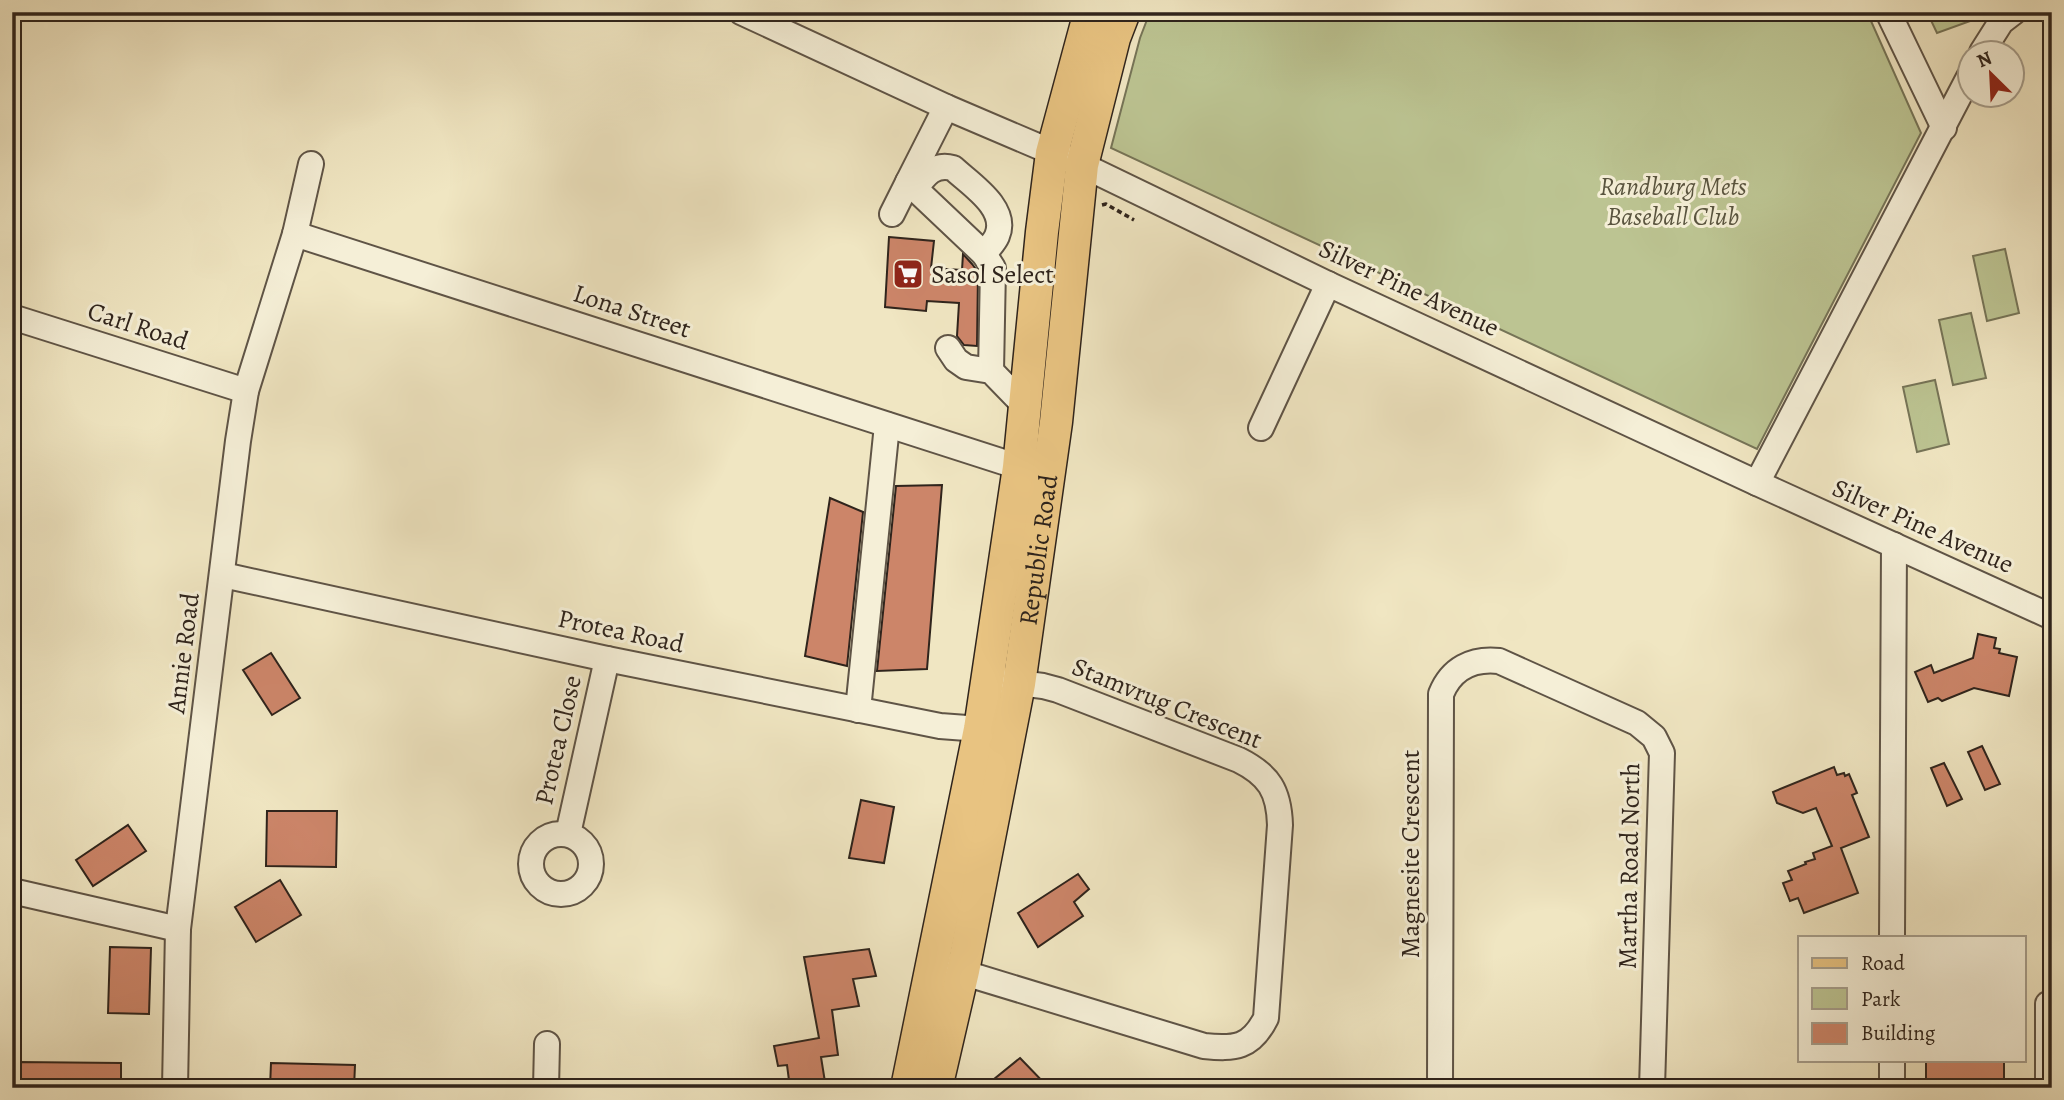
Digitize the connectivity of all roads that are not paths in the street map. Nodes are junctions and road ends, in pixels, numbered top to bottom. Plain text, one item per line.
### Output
1 (741, 12) edge
2 (1090, 12) edge
3 (1124, 12) edge
4 (1888, 12) edge
5 (2014, 12) edge
6 (1991, 38) edge
7 (1955, 106) edge
8 (946, 107) junction
9 (1944, 128) junction
10 (1052, 153) junction
11 (311, 164) dead end
12 (1082, 165) junction
13 (911, 185) junction
14 (892, 215) dead end
15 (295, 234) junction
16 (984, 254) junction
17 (1328, 284) junction
18 (1036, 309) junction
19 (12, 317) edge
20 (991, 322) junction
21 (948, 348) dead end
22 (991, 371) junction
23 (247, 391) junction
24 (1027, 408) junction
25 (887, 425) junction
26 (1261, 428) dead end
27 (1019, 467) junction
28 (1757, 483) junction
29 (1894, 545) junction
30 (223, 575) junction
31 (2052, 617) edge
32 (607, 659) junction
33 (1499, 661) joint
34 (987, 678) junction
35 (1019, 684) junction
36 (858, 710) junction
37 (994, 733) junction
38 (568, 834) dead end
39 (12, 891) edge
40 (178, 929) junction
41 (1892, 936) edge
42 (930, 965) junction
43 (963, 971) junction
44 (2048, 1004) dead end
45 (547, 1044) dead end
46 (1892, 1062) edge
47 (175, 1088) edge
48 (546, 1088) edge
49 (907, 1088) edge
50 (936, 1088) edge
51 (1440, 1088) edge
52 (1652, 1088) edge
53 (1892, 1088) edge
54 (2048, 1088) edge

1 - 8 street, Silver Pine Avenue
2 - 10 main road, Republic Road
3 - 12 main road, Republic Road
4 - 9 street
5 - 6 street
7 - 9 street
8 - 10 street, Silver Pine Avenue
8 - 13 street
9 - 28 street
10 - 12 street, Silver Pine Avenue
10 - 18 main road, Republic Road
11 - 15 street
12 - 17 street, Silver Pine Avenue
12 - 35 main road, Republic Road
13 - 14 street
13 - 16 street
13 - 16 street
15 - 23 street, Annie Road
15 - 25 street, Lona Street
16 - 20 street
17 - 26 street
17 - 28 street, Silver Pine Avenue
18 - 20 street
18 - 24 main road, Republic Road
19 - 23 street, Carl Road
20 - 22 street
21 - 22 street
22 - 24 street
23 - 30 street, Annie Road
24 - 27 main road, Republic Road
25 - 27 street, Lona Street
25 - 36 street
27 - 34 main road, Republic Road
28 - 29 street, Silver Pine Avenue
29 - 31 street, Silver Pine Avenue
29 - 41 street
30 - 32 street, Protea Road
30 - 40 street, Annie Road
32 - 36 street, Protea Road
32 - 38 street, Protea Close
33 - 51 street, Magnesite Crescent
33 - 52 street, Martha Road North
34 - 35 street, Stamvrug Crescent
34 - 37 main road, Republic Road
35 - 37 main road, Republic Road
35 - 43 street, Stamvrug Crescent
36 - 37 street, Protea Road
37 - 42 main road, Republic Road
37 - 43 main road, Republic Road
39 - 40 street
40 - 47 street, Annie Road
42 - 43 street, Stamvrug Crescent
42 - 49 main road, Republic Road
43 - 50 main road, Republic Road
44 - 54 street
45 - 48 street
46 - 53 street

